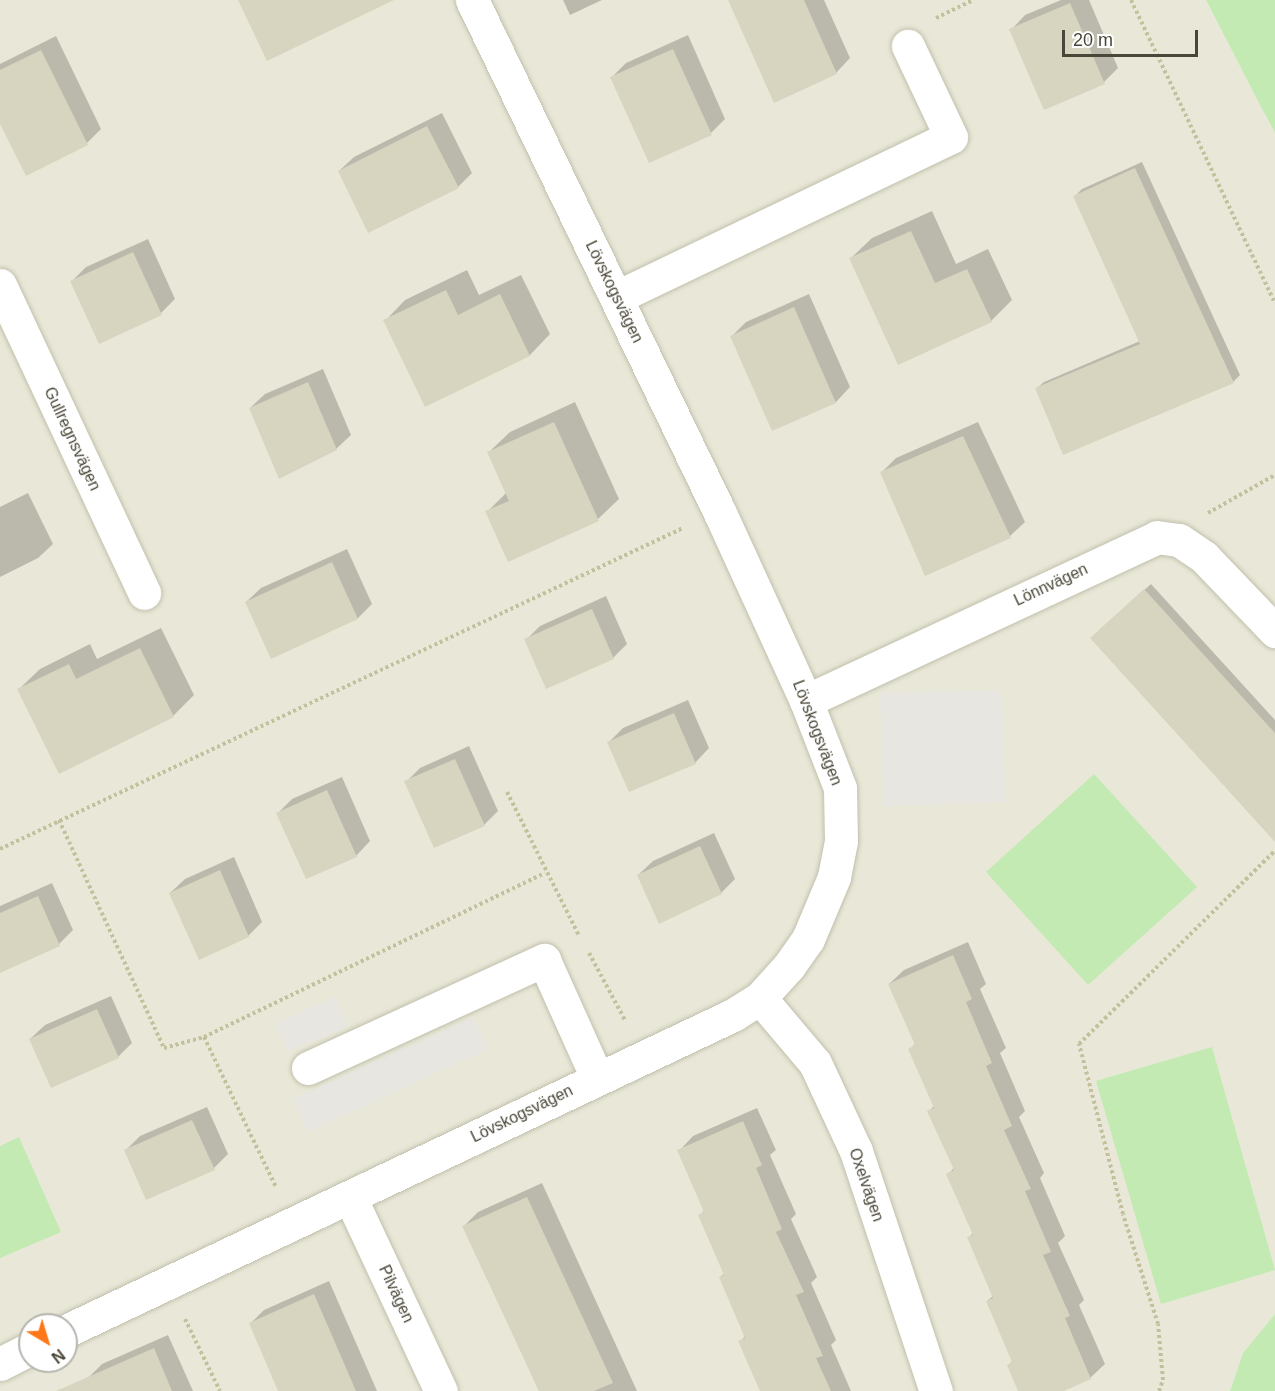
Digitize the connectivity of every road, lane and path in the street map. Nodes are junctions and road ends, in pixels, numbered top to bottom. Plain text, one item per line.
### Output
1 (472, 0) edge
2 (1131, 0) edge
3 (908, 46) dead end
4 (0, 285) edge
5 (617, 297) junction
6 (1275, 303) edge
7 (1275, 475) edge
8 (719, 511) junction
9 (1179, 540) junction
10 (144, 593) dead end
11 (1275, 631) edge
12 (806, 701) junction
13 (507, 792) dead end
14 (59, 820) junction
15 (0, 849) edge
16 (1275, 851) edge
17 (545, 873) junction
18 (760, 998) junction
19 (204, 1036) junction
20 (645, 1058) junction
21 (308, 1068) dead end
22 (597, 1078) junction
23 (350, 1197) junction
24 (294, 1223) junction
25 (168, 1284) junction
26 (78, 1325) edge
27 (18, 1355) edge
28 (0, 1364) edge
29 (220, 1391) edge
30 (441, 1391) edge
31 (936, 1391) edge
32 (1159, 1391) edge

1 - 5 street, Lövskogsvägen
2 - 6 path
3 - 5 street
4 - 10 street, Gullregnsvägen
5 - 8 street, Lövskogsvägen
7 - 9 path
8 - 12 street, Lövskogsvägen
8 - 14 path
9 - 11 street
9 - 12 street, Lönnvägen
12 - 18 street, Lövskogsvägen
13 - 17 path
14 - 15 path
14 - 19 path
16 - 32 path
17 - 19 path
17 - 20 path
18 - 20 street, Lövskogsvägen
18 - 31 street, Oxelvägen
19 - 24 path
20 - 22 street, Lövskogsvägen
21 - 22 street
22 - 23 street, Lövskogsvägen
23 - 24 street, Lövskogsvägen
23 - 30 street, Pilvägen
24 - 25 street, Lövskogsvägen
25 - 26 street, Lövskogsvägen
25 - 29 path
27 - 28 street

